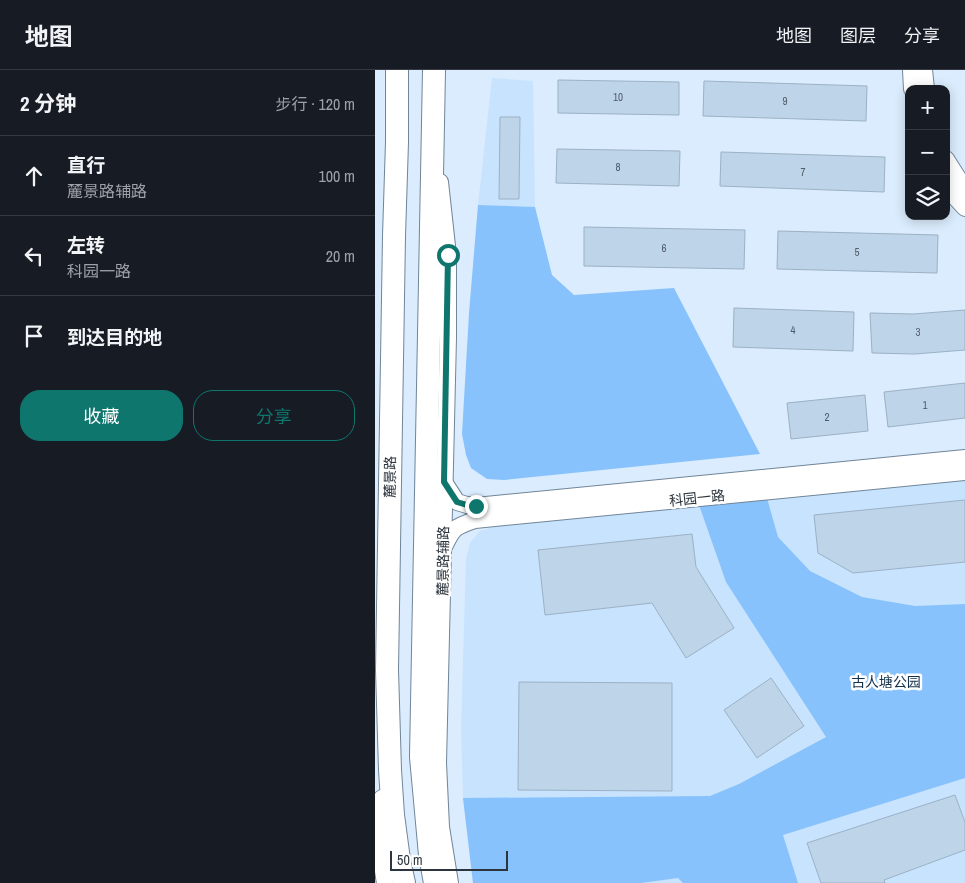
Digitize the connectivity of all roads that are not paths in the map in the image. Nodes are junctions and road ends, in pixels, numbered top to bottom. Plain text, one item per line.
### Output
1 (397, 70) edge
2 (434, 70) edge
3 (911, 70) edge
4 (924, 70) edge
5 (912, 85) edge
6 (926, 85) edge
7 (433, 118) junction
8 (950, 165) edge
9 (965, 189) edge
10 (950, 191) edge
11 (965, 208) edge
12 (965, 458) edge
13 (965, 472) edge
14 (444, 482) junction
15 (443, 549) junction
16 (387, 663) junction
17 (385, 883) edge
18 (404, 883) edge
19 (435, 883) edge
20 (451, 883) edge

1 - 16 highway, 麓景路
2 - 7 highway
3 - 5 street
4 - 6 street
7 - 14 street, 麓景路辅路
7 - 19 highway
8 - 9 street
10 - 11 street
12 - 14 street, 科园一路
13 - 15 street, 科园一路
14 - 15 street, 麓景路辅路
15 - 20 street, 麓景路辅路
16 - 17 street
16 - 18 highway, 麓景路

